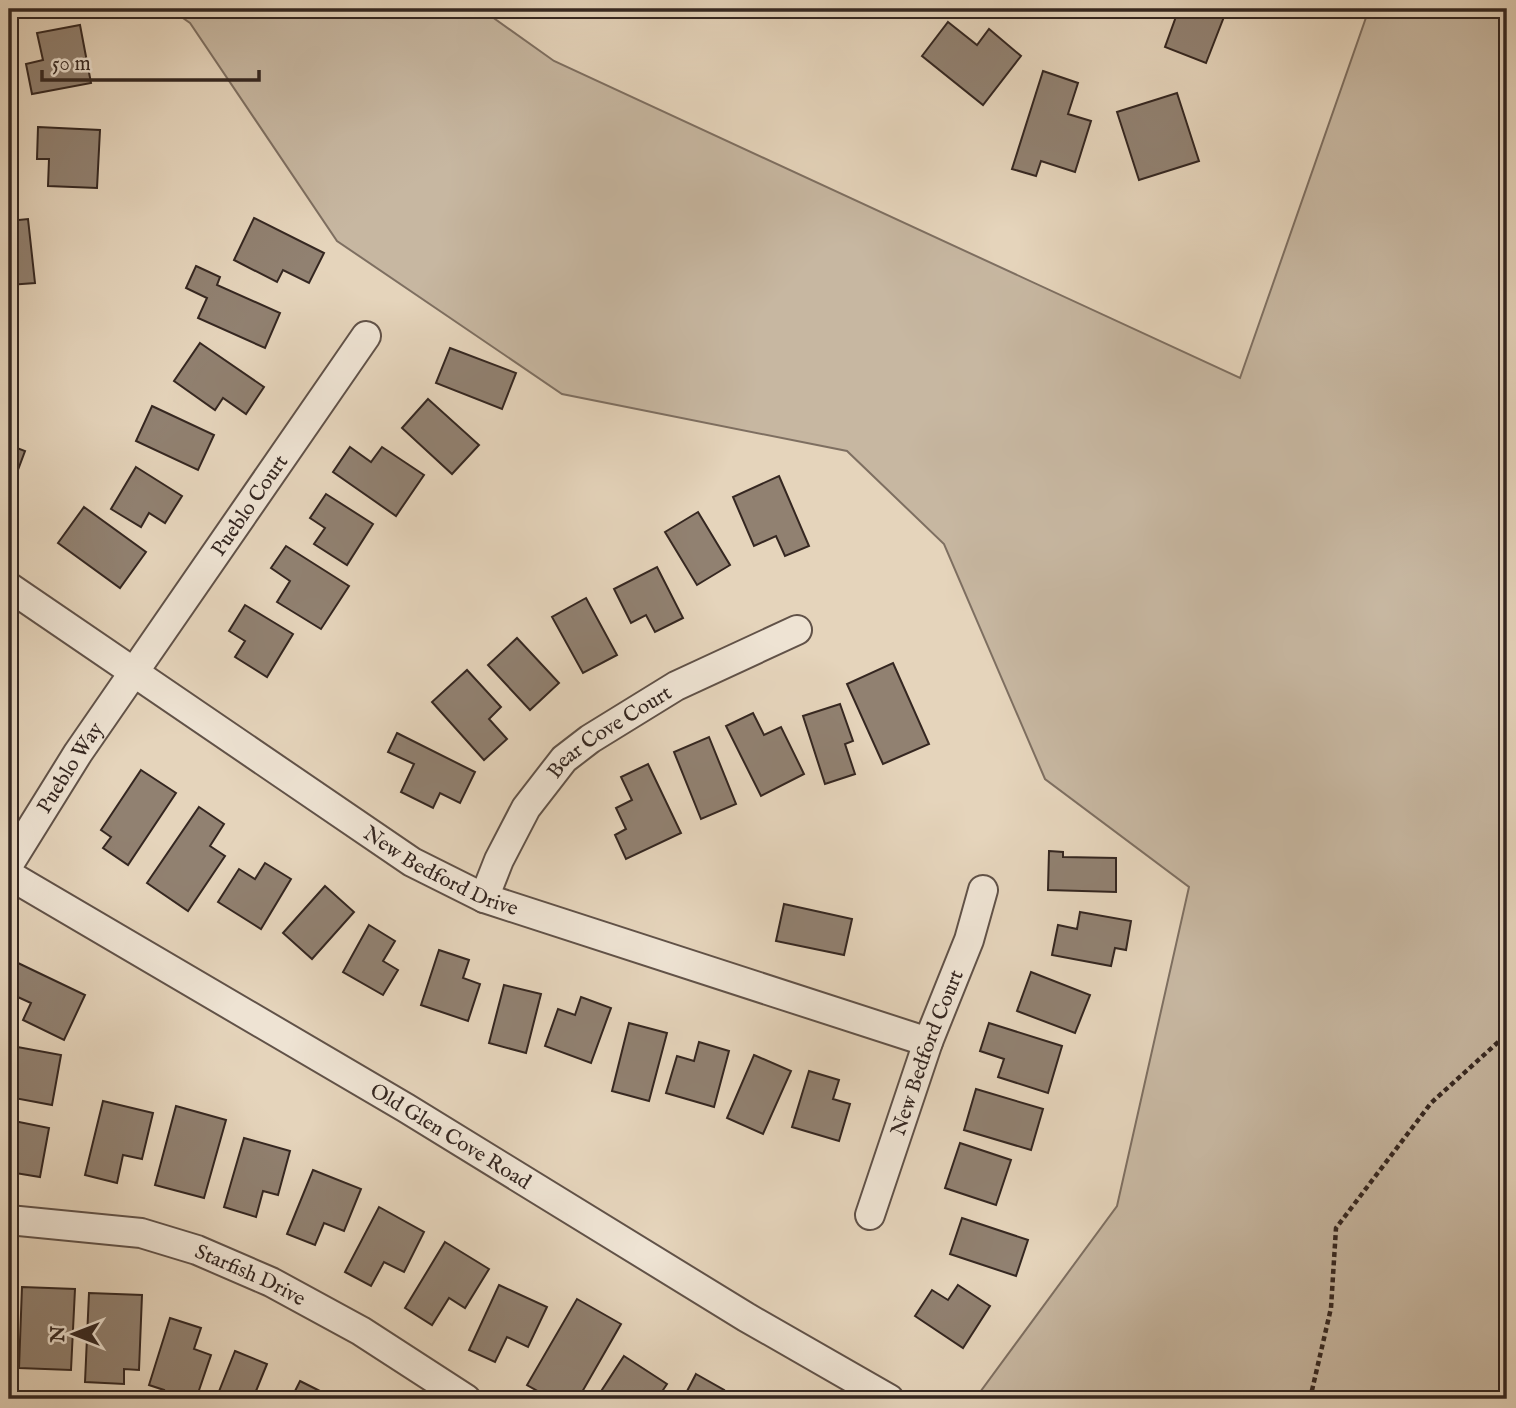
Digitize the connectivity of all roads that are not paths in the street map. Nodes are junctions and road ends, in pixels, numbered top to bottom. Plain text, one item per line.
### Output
1 (366, 337) dead end
2 (9, 587) edge
3 (797, 630) dead end
4 (133, 673) junction
5 (9, 864) edge
6 (9, 875) edge
7 (983, 890) dead end
8 (484, 898) junction
9 (928, 1042) junction
10 (870, 1215) dead end
11 (9, 1220) edge
12 (466, 1399) edge
13 (889, 1399) edge

1 - 4 street, Pueblo Court
2 - 4 street, New Bedford Drive
3 - 8 street, Bear Cove Court
4 - 5 street, Pueblo Way
4 - 8 street, New Bedford Drive
6 - 13 street, Old Glen Cove Road
7 - 9 street, New Bedford Court
8 - 9 street, New Bedford Drive
9 - 10 street, New Bedford Court
11 - 12 street, Starfish Drive

